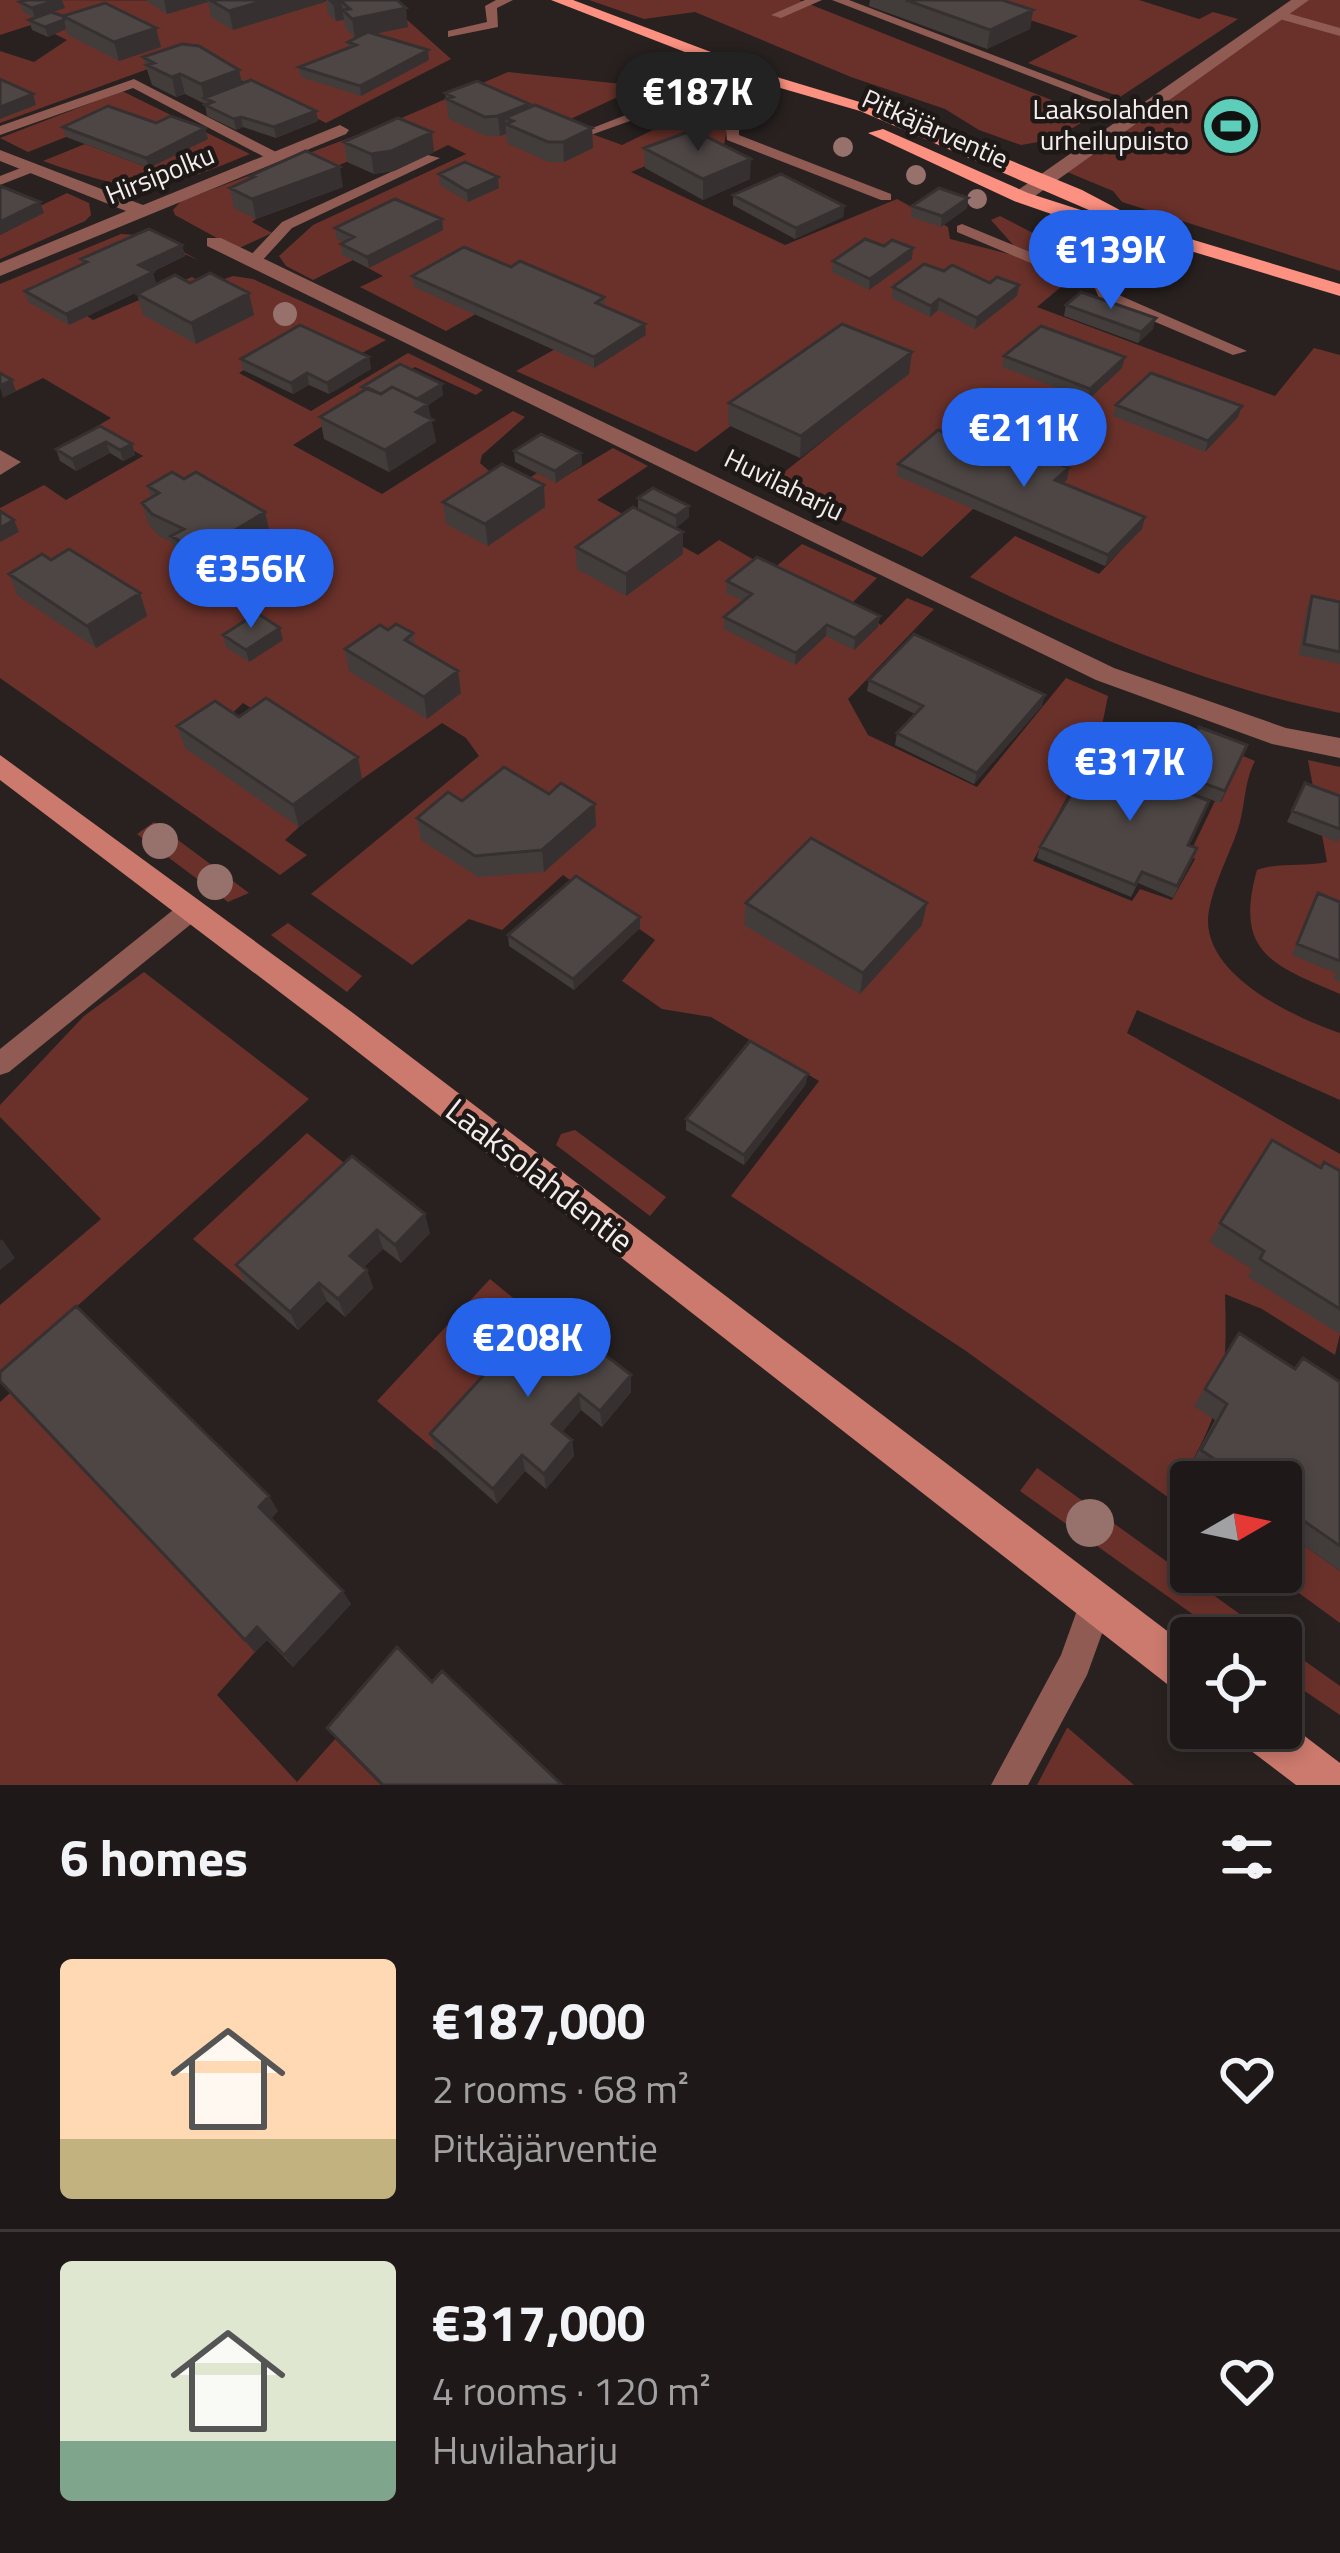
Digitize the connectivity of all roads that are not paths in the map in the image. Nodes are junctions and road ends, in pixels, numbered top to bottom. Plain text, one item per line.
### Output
1 (507, 0) edge
2 (560, 0) edge
3 (816, 0) edge
4 (838, 0) edge
5 (1301, 0) edge
6 (777, 15) dead end
7 (1280, 15) junction
8 (1340, 32) edge
9 (452, 34) dead end
10 (776, 82) junction
11 (748, 100) junction
12 (1141, 114) junction
13 (558, 126) edge
14 (340, 130) dead end
15 (0, 131) edge
16 (0, 155) edge
17 (274, 157) junction
18 (434, 158) edge
19 (31, 168) junction
20 (0, 181) edge
21 (1044, 181) junction
22 (886, 197) dead end
23 (1021, 197) junction
24 (142, 212) junction
25 (962, 229) dead end
26 (1147, 232) junction
27 (214, 242) dead end
28 (1112, 260) junction
29 (253, 261) junction
30 (0, 270) edge
31 (1340, 290) edge
32 (1239, 351) dead end
33 (0, 454) edge
34 (0, 469) edge
35 (1340, 748) edge
36 (0, 765) edge
37 (192, 909) junction
38 (0, 1064) edge
39 (1096, 1603) junction
40 (1170, 1660) edge
41 (1285, 1749) edge
42 (1009, 1785) edge
43 (1332, 1785) edge

1 - 9 lane
2 - 10 main road, Pitkäjärventie
3 - 6 lane
4 - 12 lane
5 - 7 street
7 - 8 lane
7 - 12 street
10 - 11 lane
10 - 21 main road, Pitkäjärventie
10 - 23 main road, Pitkäjärventie
11 - 13 lane
11 - 22 lane
12 - 21 street
14 - 17 street, Hirsipolku
15 - 17 lane
16 - 19 street
17 - 24 street, Hirsipolku
18 - 29 lane
19 - 20 lane
19 - 24 street
21 - 23 street
21 - 26 main road, Pitkäjärventie
23 - 26 main road, Pitkäjärventie
24 - 30 street, Hirsipolku
25 - 28 lane
26 - 28 lane
26 - 31 main road, Pitkäjärventie
27 - 29 street, Huvilaharju
28 - 32 lane
29 - 35 street, Huvilaharju
33 - 34 lane
36 - 37 street, Laaksolahdentie
37 - 38 lane
37 - 39 street, Laaksolahdentie
39 - 40 street, Laaksolahdentie
39 - 42 lane
41 - 43 street

